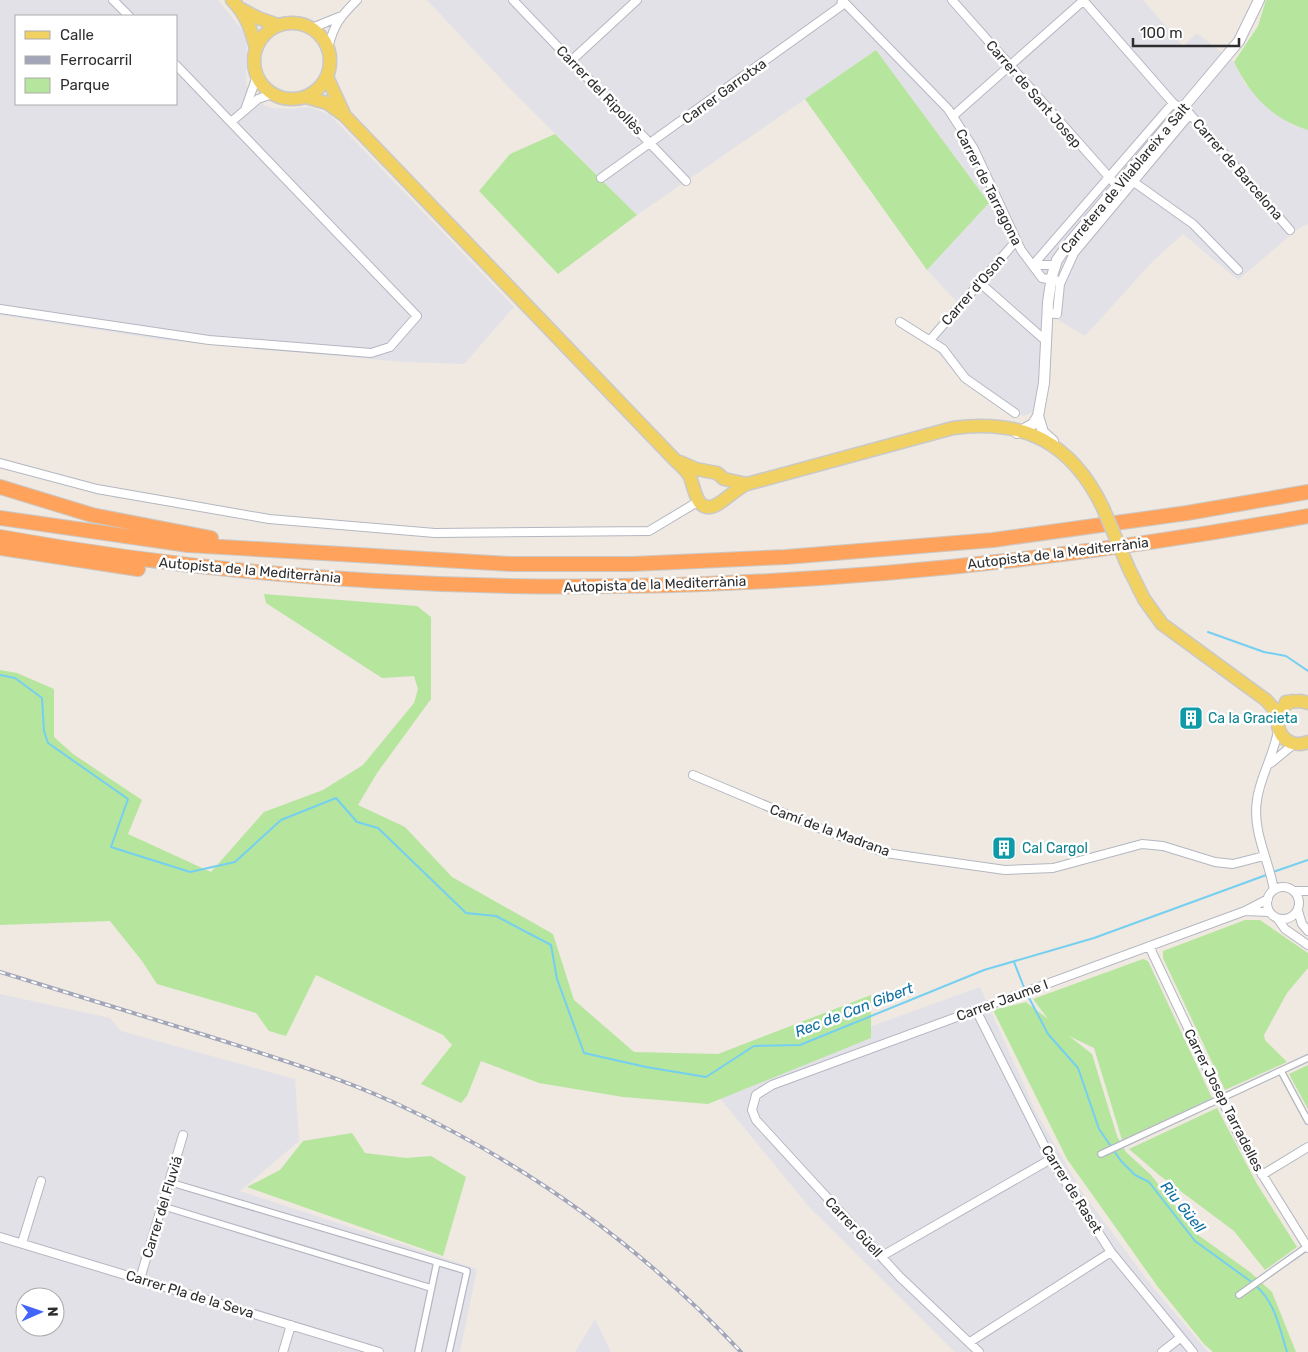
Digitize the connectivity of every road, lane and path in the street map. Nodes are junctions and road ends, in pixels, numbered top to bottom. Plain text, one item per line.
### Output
1 (113, 0) edge
2 (358, 0) edge
3 (513, 0) edge
4 (636, 0) edge
5 (842, 0) edge
6 (952, 0) edge
7 (1083, 0) edge
8 (1258, 0) edge
9 (236, 4) edge
10 (128, 15) edge
11 (340, 16) junction
12 (278, 25) junction
13 (312, 28) junction
14 (256, 48) junction
15 (328, 48) junction
16 (572, 60) junction
17 (1008, 66) junction
18 (178, 67) edge
19 (257, 76) junction
20 (327, 77) junction
21 (272, 94) junction
22 (306, 97) junction
23 (1173, 103) junction
24 (246, 107) junction
25 (1186, 112) junction
26 (345, 116) junction
27 (953, 116) junction
28 (231, 122) junction
29 (650, 143) junction
30 (1125, 176) junction
31 (601, 178) dead end
32 (686, 181) dead end
33 (1135, 182) junction
34 (1113, 183) junction
35 (1290, 230) dead end
36 (1016, 241) junction
37 (1033, 265) junction
38 (1055, 265) junction
39 (1238, 270) dead end
40 (1051, 279) junction
41 (979, 282) junction
42 (0, 309) edge
43 (1047, 313) junction
44 (900, 322) dead end
45 (930, 340) junction
46 (1046, 341) junction
47 (1039, 411) junction
48 (1014, 413) dead end
49 (961, 427) junction
50 (975, 432) junction
51 (1023, 432) junction
52 (937, 434) junction
53 (676, 460) junction
54 (0, 462) edge
55 (707, 472) junction
56 (724, 479) junction
57 (1090, 481) junction
58 (694, 484) junction
59 (747, 484) junction
60 (0, 488) edge
61 (1308, 492) edge
62 (725, 498) junction
63 (698, 501) junction
64 (1101, 503) junction
65 (1308, 516) edge
66 (0, 518) edge
67 (0, 537) edge
68 (0, 548) edge
69 (246, 548) junction
70 (174, 564) junction
71 (1266, 700) junction
72 (1292, 702) junction
73 (1308, 703) edge
74 (1278, 717) junction
75 (1278, 730) junction
76 (1308, 743) edge
77 (1294, 744) junction
78 (1270, 765) junction
79 (693, 775) dead end
80 (1265, 858) junction
81 (1277, 889) junction
82 (1294, 891) junction
83 (1308, 891) edge
84 (1268, 899) junction
85 (1245, 911) junction
86 (1298, 911) junction
87 (1269, 912) junction
88 (1278, 919) junction
89 (1308, 931) edge
90 (1308, 945) edge
91 (1149, 946) junction
92 (976, 1010) junction
93 (1308, 1058) edge
94 (1281, 1071) junction
95 (759, 1091) joint
96 (1220, 1099) junction
97 (1308, 1121) edge
98 (184, 1135) dead end
99 (1308, 1147) edge
100 (1101, 1154) dead end
101 (1051, 1159) junction
102 (1262, 1175) junction
103 (41, 1181) dead end
104 (169, 1182) junction
105 (162, 1206) junction
106 (0, 1237) edge
107 (22, 1243) junction
108 (1308, 1247) edge
109 (1111, 1252) junction
110 (882, 1256) junction
111 (438, 1262) junction
112 (140, 1279) junction
113 (432, 1288) junction
114 (1239, 1295) dead end
115 (291, 1325) junction
116 (1180, 1338) junction
117 (970, 1342) junction
118 (1188, 1350) edge
119 (283, 1352) edge
120 (379, 1352) edge
121 (418, 1352) edge
122 (449, 1352) edge
123 (979, 1352) edge
124 (1162, 1352) edge

1 - 10 street
2 - 11 street
3 - 16 street, Carrer del Ripollès
4 - 16 street
5 - 27 street, Carrer de Tarragona
5 - 29 street, Carrer Garrotxa
6 - 17 street, Carrer de Sant Josep
7 - 17 street
7 - 23 street, Carrer de Barcelona
8 - 25 street, Carretera de Vilablareix a Salt
9 - 12 main road
9 - 14 main road
11 - 13 street
11 - 15 street
12 - 13 main road
12 - 14 main road
13 - 15 main road
14 - 19 main road
15 - 20 main road
16 - 29 street, Carrer del Ripollès
17 - 27 street
17 - 34 street, Carrer de Sant Josep
18 - 28 street
19 - 21 main road
19 - 24 street
20 - 22 main road
20 - 26 main road
21 - 22 main road
21 - 24 street
22 - 26 main road
23 - 25 street, Carrer de Barcelona
23 - 34 street
24 - 28 street
25 - 30 street, Carretera de Vilablareix a Salt
25 - 33 street
25 - 35 street, Carrer de Barcelona
26 - 53 main road
27 - 36 street, Carrer de Tarragona
28 - 42 street
29 - 31 street, Carrer Garrotxa
29 - 32 street, Carrer del Ripollès
30 - 33 street
30 - 34 street, Carretera de Vilablareix a Salt
33 - 39 street
33 - 40 street
34 - 37 street
34 - 38 street, Carretera de Vilablareix a Salt
36 - 37 street, Carrer de Tarragona
36 - 41 street, Carrer d'Oson
37 - 38 street
37 - 40 street, Carrer de Tarragona
38 - 40 street, Carretera de Vilablareix a Salt
40 - 43 street, Carretera de Vilablareix a Salt
40 - 43 street
41 - 45 street, Carrer d'Oson
41 - 46 street
43 - 46 street, Carretera de Vilablareix a Salt
44 - 45 street
45 - 48 street
46 - 47 street, Carretera de Vilablareix a Salt
47 - 49 street
47 - 51 street
47 - 57 street
49 - 51 main road
49 - 52 main road
50 - 51 street
50 - 52 main road
50 - 64 main road
51 - 57 main road
52 - 59 main road
53 - 55 main road
53 - 58 main road
54 - 63 street
55 - 56 main road
55 - 58 main road
56 - 59 main road
56 - 62 main road
57 - 64 main road
58 - 63 main road
59 - 62 main road
60 - 69 highway
61 - 69 highway, Autopista de la Mediterrània
62 - 63 main road
64 - 71 main road, bridge
65 - 70 highway, Autopista de la Mediterrània
66 - 69 highway, Autopista de la Mediterrània
67 - 70 highway, Autopista de la Mediterrània
68 - 70 highway
71 - 72 main road
71 - 74 main road
72 - 73 main road
72 - 74 main road
74 - 75 main road
75 - 77 main road
75 - 78 street
76 - 77 main road
77 - 78 street
78 - 80 street
79 - 80 street, Camí de la Madrana
80 - 81 street
81 - 82 street
81 - 84 street
82 - 83 street
82 - 86 street
84 - 85 street, Carrer Jaume I
84 - 87 street
85 - 87 street, Carrer Jaume I
85 - 91 street, Carrer Jaume I
86 - 88 street
86 - 89 street
87 - 88 street
88 - 90 street
91 - 92 street, Carrer Jaume I
91 - 96 street, Carrer Josep Tarradelles
92 - 95 street, Carrer Jaume I
92 - 101 street, Carrer de Raset
93 - 94 street
94 - 96 street
94 - 97 street
95 - 110 street, Carrer Güell
96 - 100 street
96 - 102 street, Carrer Josep Tarradelles
98 - 104 street, Carrer del Fluviá
99 - 102 street
101 - 109 street, Carrer de Raset
101 - 110 street
102 - 108 street, Carrer Josep Tarradelles
103 - 107 street
104 - 105 street, Carrer del Fluviá
104 - 111 street
105 - 112 street, Carrer del Fluviá
105 - 113 street
106 - 107 street, Carrer Pla de la Seva
107 - 112 street, Carrer Pla de la Seva
108 - 114 street
109 - 116 street, Carrer de Raset
109 - 117 street
110 - 117 street, Carrer Güell
111 - 113 street
111 - 122 street
112 - 115 street, Carrer Pla de la Seva
113 - 121 street
115 - 119 street
115 - 120 street, Carrer Pla de la Seva
116 - 118 street, Carrer de Raset
116 - 124 street
117 - 123 street, Carrer Güell

